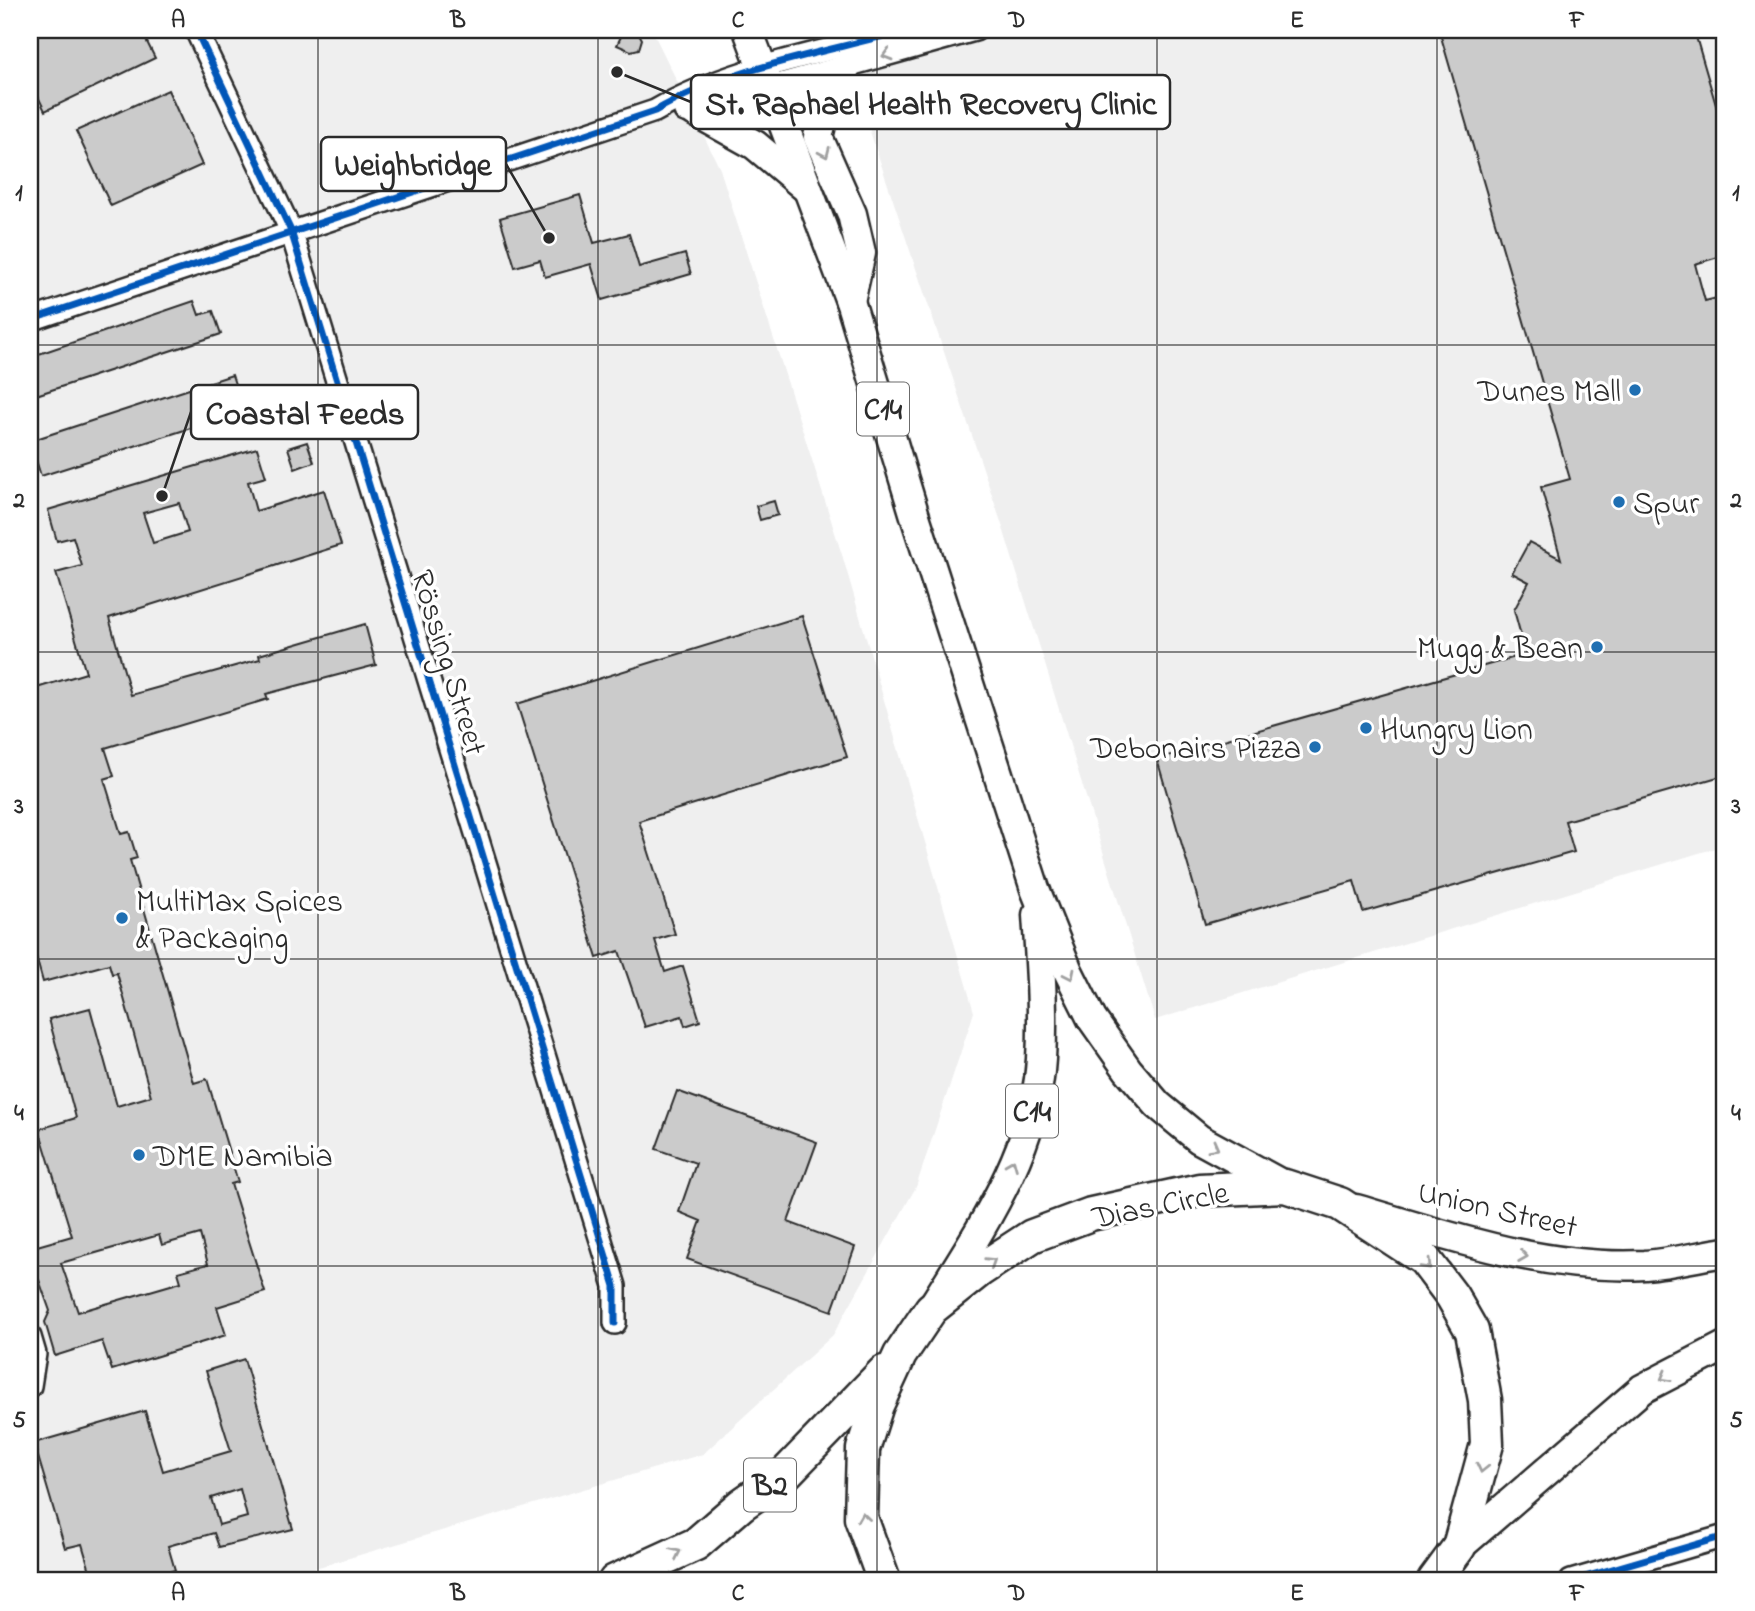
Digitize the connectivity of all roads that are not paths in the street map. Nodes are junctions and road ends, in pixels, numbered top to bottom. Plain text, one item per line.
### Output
1 (196, 30) edge
2 (748, 30) edge
3 (906, 30) edge
4 (975, 30) edge
5 (846, 67) junction
6 (768, 78) junction
7 (655, 111) junction
8 (694, 111) junction
9 (809, 191) junction
10 (292, 231) junction
11 (850, 301) junction
12 (30, 320) edge
13 (1035, 889) junction
14 (1285, 1186) junction
15 (1340, 1204) junction
16 (1725, 1252) edge
17 (931, 1309) junction
18 (615, 1322) dead end
19 (30, 1337) edge
20 (1725, 1346) edge
21 (900, 1355) junction
22 (30, 1385) edge
23 (1725, 1536) edge
24 (1459, 1547) junction
25 (614, 1581) edge
26 (884, 1581) edge
27 (1434, 1581) edge
28 (1571, 1581) edge

1 - 10 street, Rössing Street
2 - 6 main road, C14
3 - 6 street
4 -> 5 street
5 - 6 street
5 -> 11 main road
6 - 7 street
6 - 8 street
6 - 9 main road, C14
7 - 8 street
7 - 10 street
8 - 9 main road
9 - 11 main road, C14
10 - 12 street
10 - 18 street, Rössing Street
11 - 13 main road, C14
13 -> 14 main road, C14
17 -> 13 main road, C14
14 - 15 highway, Dias Circle
17 -> 14 highway, Dias Circle
15 -> 16 main road, Union Street
15 -> 24 highway, Dias Circle
17 - 21 highway, Dias Circle
19 - 22 street
20 -> 24 main road
25 -> 21 highway, B2
26 -> 21 highway, Dias Circle
23 - 28 street
24 - 27 highway, Dias Circle

